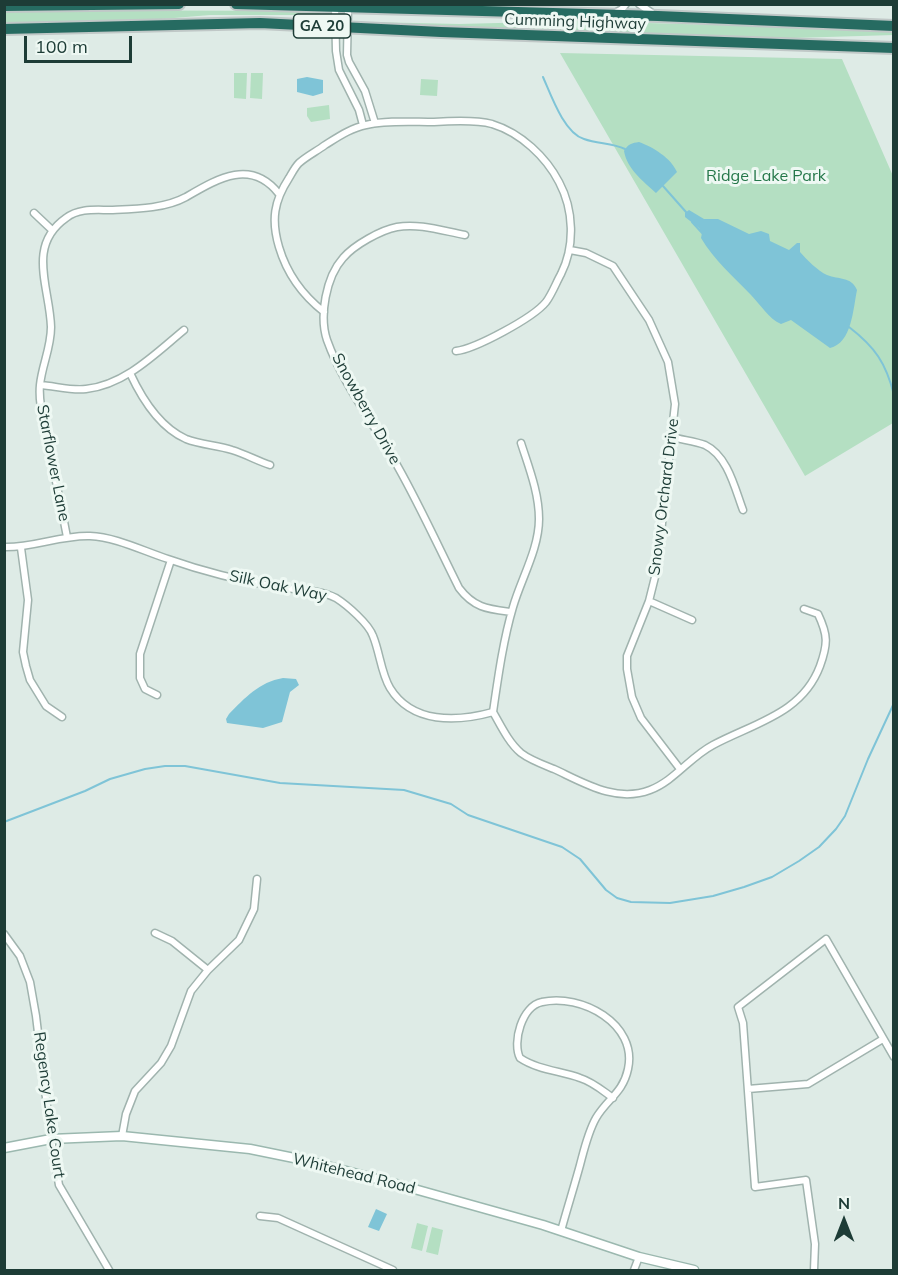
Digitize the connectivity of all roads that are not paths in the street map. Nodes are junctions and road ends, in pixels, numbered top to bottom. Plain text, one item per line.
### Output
1 (179, 4) edge
2 (236, 4) edge
3 (626, 4) edge
4 (639, 4) edge
5 (4, 6) edge
6 (336, 7) junction
7 (348, 8) junction
8 (609, 15) junction
9 (658, 16) junction
10 (335, 26) junction
11 (894, 26) edge
12 (348, 27) junction
13 (4, 29) edge
14 (894, 48) edge
15 (355, 72) junction
16 (342, 77) junction
17 (375, 123) junction
18 (363, 125) junction
19 (279, 194) junction
20 (34, 213) dead end
21 (52, 230) junction
22 (465, 236) dead end
23 (570, 250) junction
24 (324, 312) junction
25 (184, 330) dead end
26 (456, 351) dead end
27 (130, 373) junction
28 (40, 385) junction
29 (672, 437) junction
30 (520, 443) dead end
31 (270, 465) dead end
32 (743, 510) dead end
33 (67, 537) junction
34 (4, 547) edge
35 (21, 548) junction
36 (171, 560) junction
37 (650, 601) junction
38 (804, 609) dead end
39 (511, 612) junction
40 (692, 620) dead end
41 (157, 695) dead end
42 (492, 712) junction
43 (62, 717) dead end
44 (680, 769) junction
45 (257, 879) dead end
46 (155, 933) dead end
47 (4, 934) edge
48 (208, 970) junction
49 (883, 1039) junction
50 (894, 1057) edge
51 (748, 1089) junction
52 (613, 1098) junction
53 (122, 1136) junction
54 (51, 1139) junction
55 (4, 1148) edge
56 (260, 1216) dead end
57 (561, 1231) junction
58 (639, 1257) junction
59 (109, 1270) edge
60 (393, 1270) edge
61 (634, 1270) edge
62 (694, 1270) edge
63 (814, 1270) edge

1 - 5 highway
2 - 6 highway, Cumming Highway / GA 20
3 - 8 street
4 - 9 street
6 - 7 highway, Cumming Highway / GA 20
6 - 10 street
7 - 8 highway, Cumming Highway / GA 20
7 - 12 street
8 - 9 highway, Cumming Highway / GA 20
9 - 11 highway, Cumming Highway / GA 20
10 - 12 highway, Cumming Highway / GA 20
10 - 13 highway, Cumming Highway / GA 20
10 - 16 street
12 - 14 highway, Cumming Highway / GA 20
12 - 15 street
15 - 16 street
15 - 17 street
16 - 18 street
17 - 18 street
17 - 23 street
18 - 19 street
19 - 21 street
19 - 24 street
20 - 21 street
21 - 28 street, Starflower Lane
22 - 24 street, Snowberry Drive
23 - 26 street
23 - 29 street, Snowy Orchard Drive
24 - 39 street, Snowberry Drive
25 - 27 street
27 - 28 street
27 - 31 street
28 - 33 street, Starflower Lane
29 - 32 street
29 - 37 street, Snowy Orchard Drive
30 - 39 street
33 - 35 street, Silk Oak Way
33 - 36 street, Silk Oak Way
34 - 35 street, Silk Oak Way
35 - 43 street
36 - 41 street
36 - 42 street, Silk Oak Way
37 - 40 street
37 - 44 street, Snowy Orchard Drive
38 - 44 street
39 - 42 street
42 - 44 street
45 - 48 street
46 - 48 street
47 - 54 street, Regency Lake Court
48 - 53 street
49 - 50 street
49 - 51 street
49 - 51 street
51 - 63 street
52 - 52 street
52 - 57 street
53 - 54 street, Whitehead Road
53 - 57 street, Whitehead Road
54 - 55 street, Whitehead Road
54 - 59 street, Regency Lake Court
56 - 60 street
57 - 58 street, Whitehead Road
58 - 61 street
58 - 62 street, Whitehead Road

